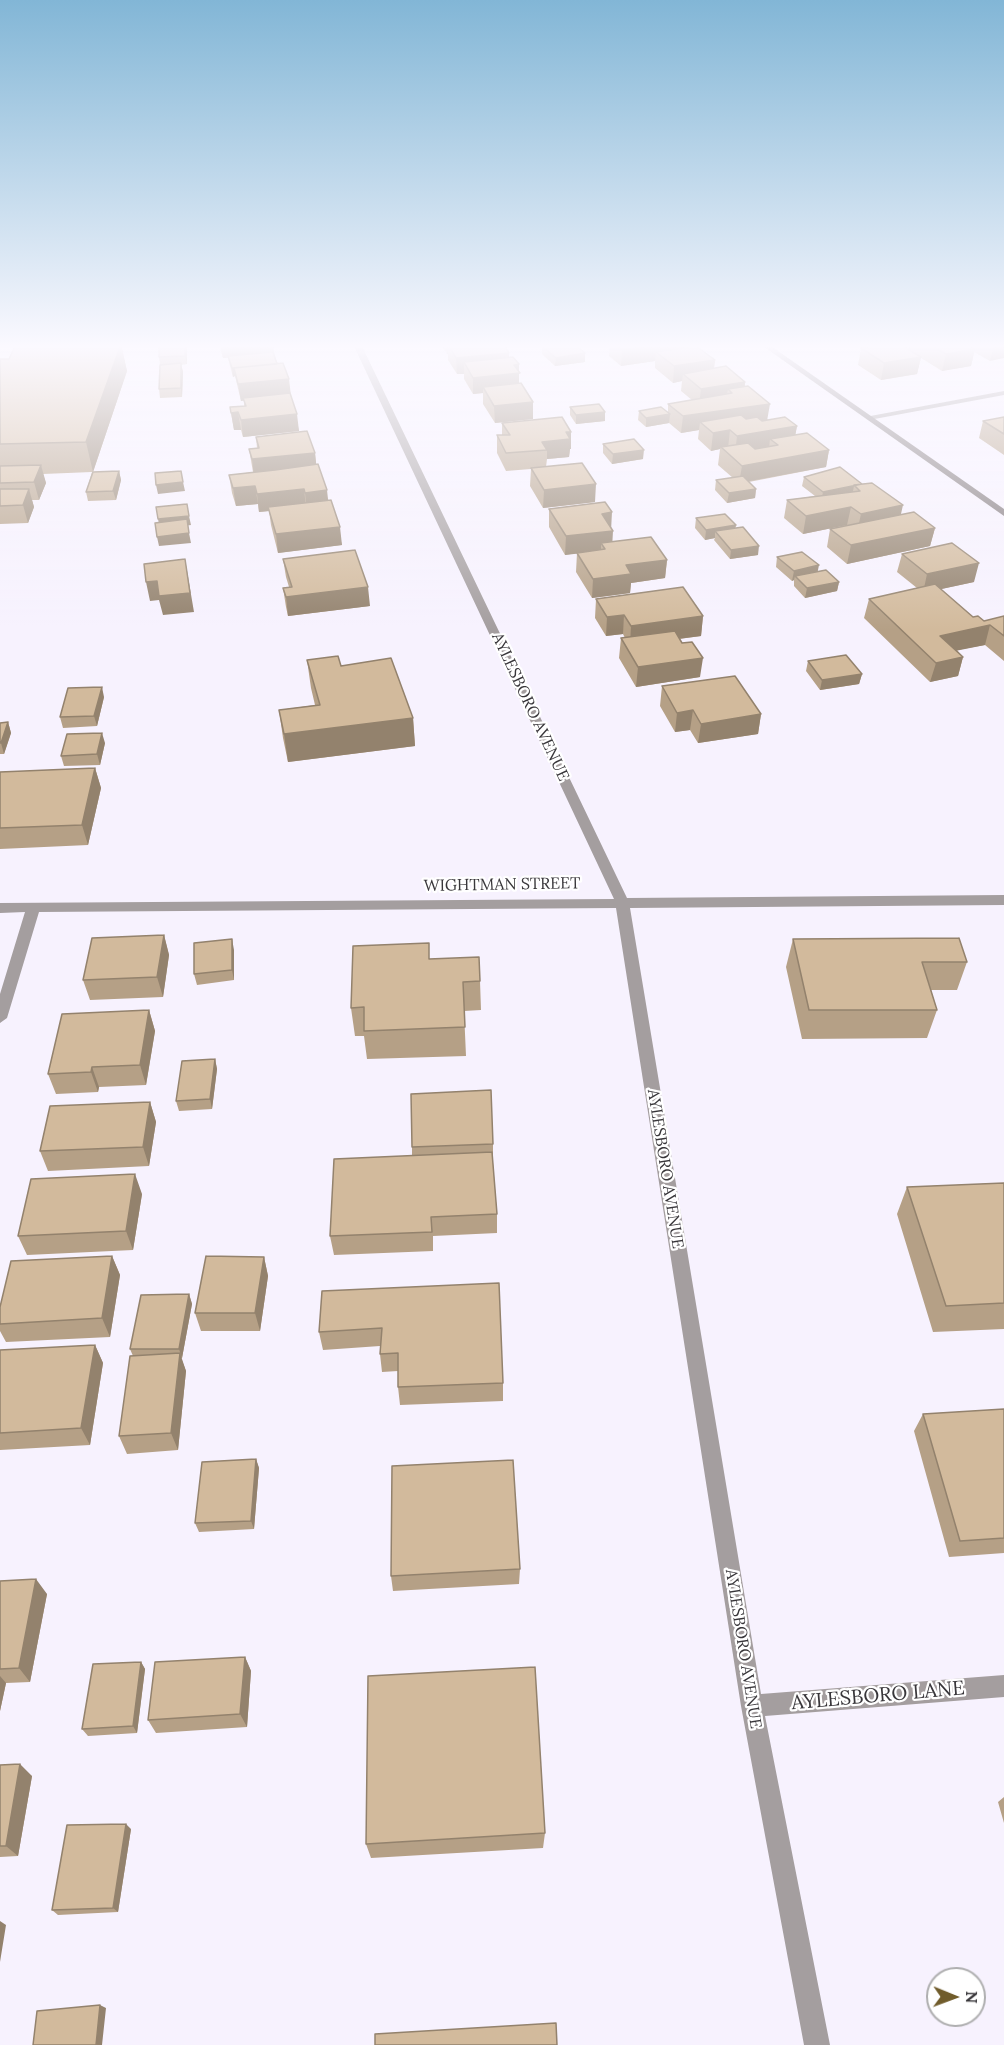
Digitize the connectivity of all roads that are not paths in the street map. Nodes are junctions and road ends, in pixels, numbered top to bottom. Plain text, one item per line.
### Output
1 (402, 439) edge
2 (900, 439) edge
3 (1004, 513) edge
4 (1004, 900) edge
5 (622, 902) junction
6 (0, 908) edge
7 (33, 908) junction
8 (0, 1018) edge
9 (1004, 1686) edge
10 (752, 1707) junction
11 (817, 2045) edge

1 - 5 street, AYLESBORO AVENUE
2 - 3 street
4 - 5 street, WIGHTMAN STREET
5 - 7 street, WIGHTMAN STREET
5 - 10 street, AYLESBORO AVENUE
6 - 7 street, WIGHTMAN STREET
7 - 8 street
9 - 10 street, AYLESBORO LANE
10 - 11 street, AYLESBORO AVENUE

